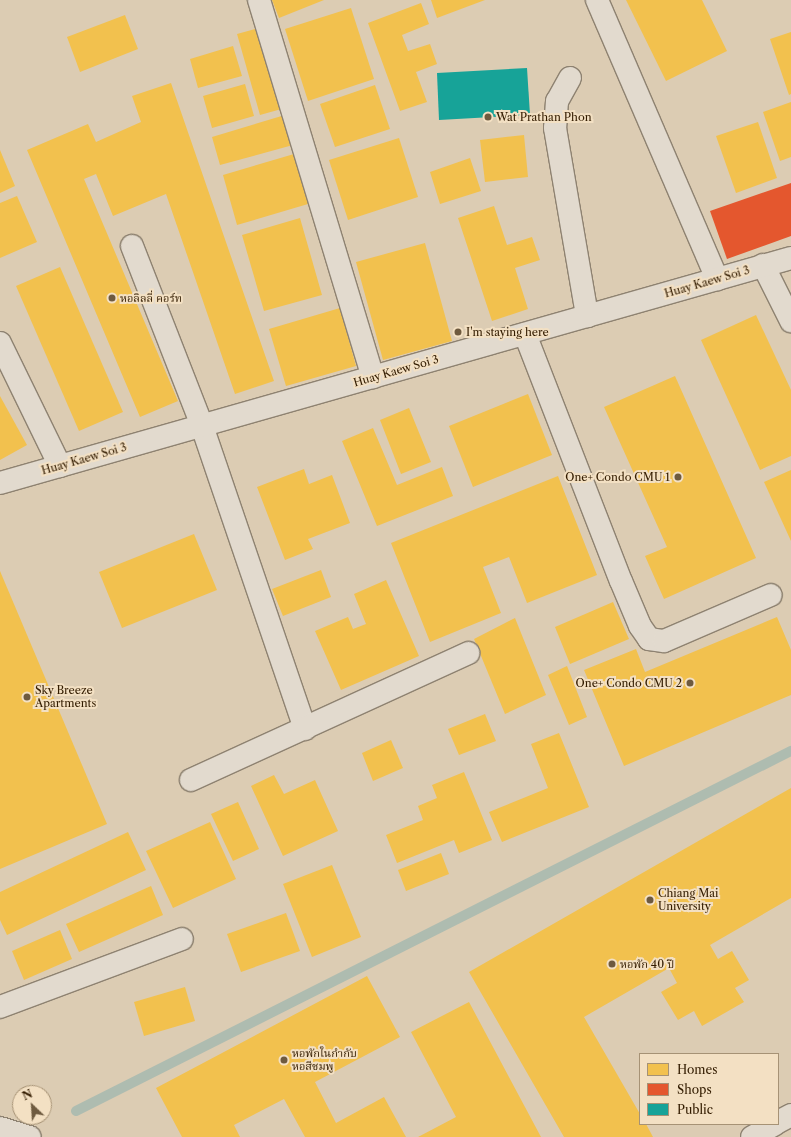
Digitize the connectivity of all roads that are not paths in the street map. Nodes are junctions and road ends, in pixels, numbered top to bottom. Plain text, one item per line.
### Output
1 (259, 0) edge
2 (597, 0) edge
3 (570, 78) dead end
4 (132, 246) dead end
5 (791, 258) edge
6 (763, 265) junction
7 (717, 279) junction
8 (587, 316) junction
9 (791, 321) edge
10 (525, 334) junction
11 (0, 343) edge
12 (373, 377) junction
13 (202, 426) junction
14 (60, 466) junction
15 (0, 483) edge
16 (772, 595) dead end
17 (468, 653) dead end
18 (305, 729) junction
19 (191, 780) dead end
20 (182, 939) dead end
21 (0, 1008) edge
22 (791, 1115) edge
23 (779, 1121) edge
24 (773, 1125) edge
25 (0, 1128) edge
26 (30, 1137) edge
27 (752, 1137) edge

1 - 12 street
2 - 7 street
3 - 8 street
4 - 13 street
5 - 6 street, Huay Kaew Soi 3
6 - 7 street, Huay Kaew Soi 3
6 - 9 street
7 - 8 street, Huay Kaew Soi 3
8 - 10 street, Huay Kaew Soi 3
10 - 12 street, Huay Kaew Soi 3
10 - 16 street
11 - 14 street
12 - 13 street, Huay Kaew Soi 3
13 - 14 street, Huay Kaew Soi 3
13 - 18 street
14 - 15 street, Huay Kaew Soi 3
17 - 18 street
18 - 19 street
20 - 21 street
22 - 23 street
24 - 27 street
25 - 26 street

